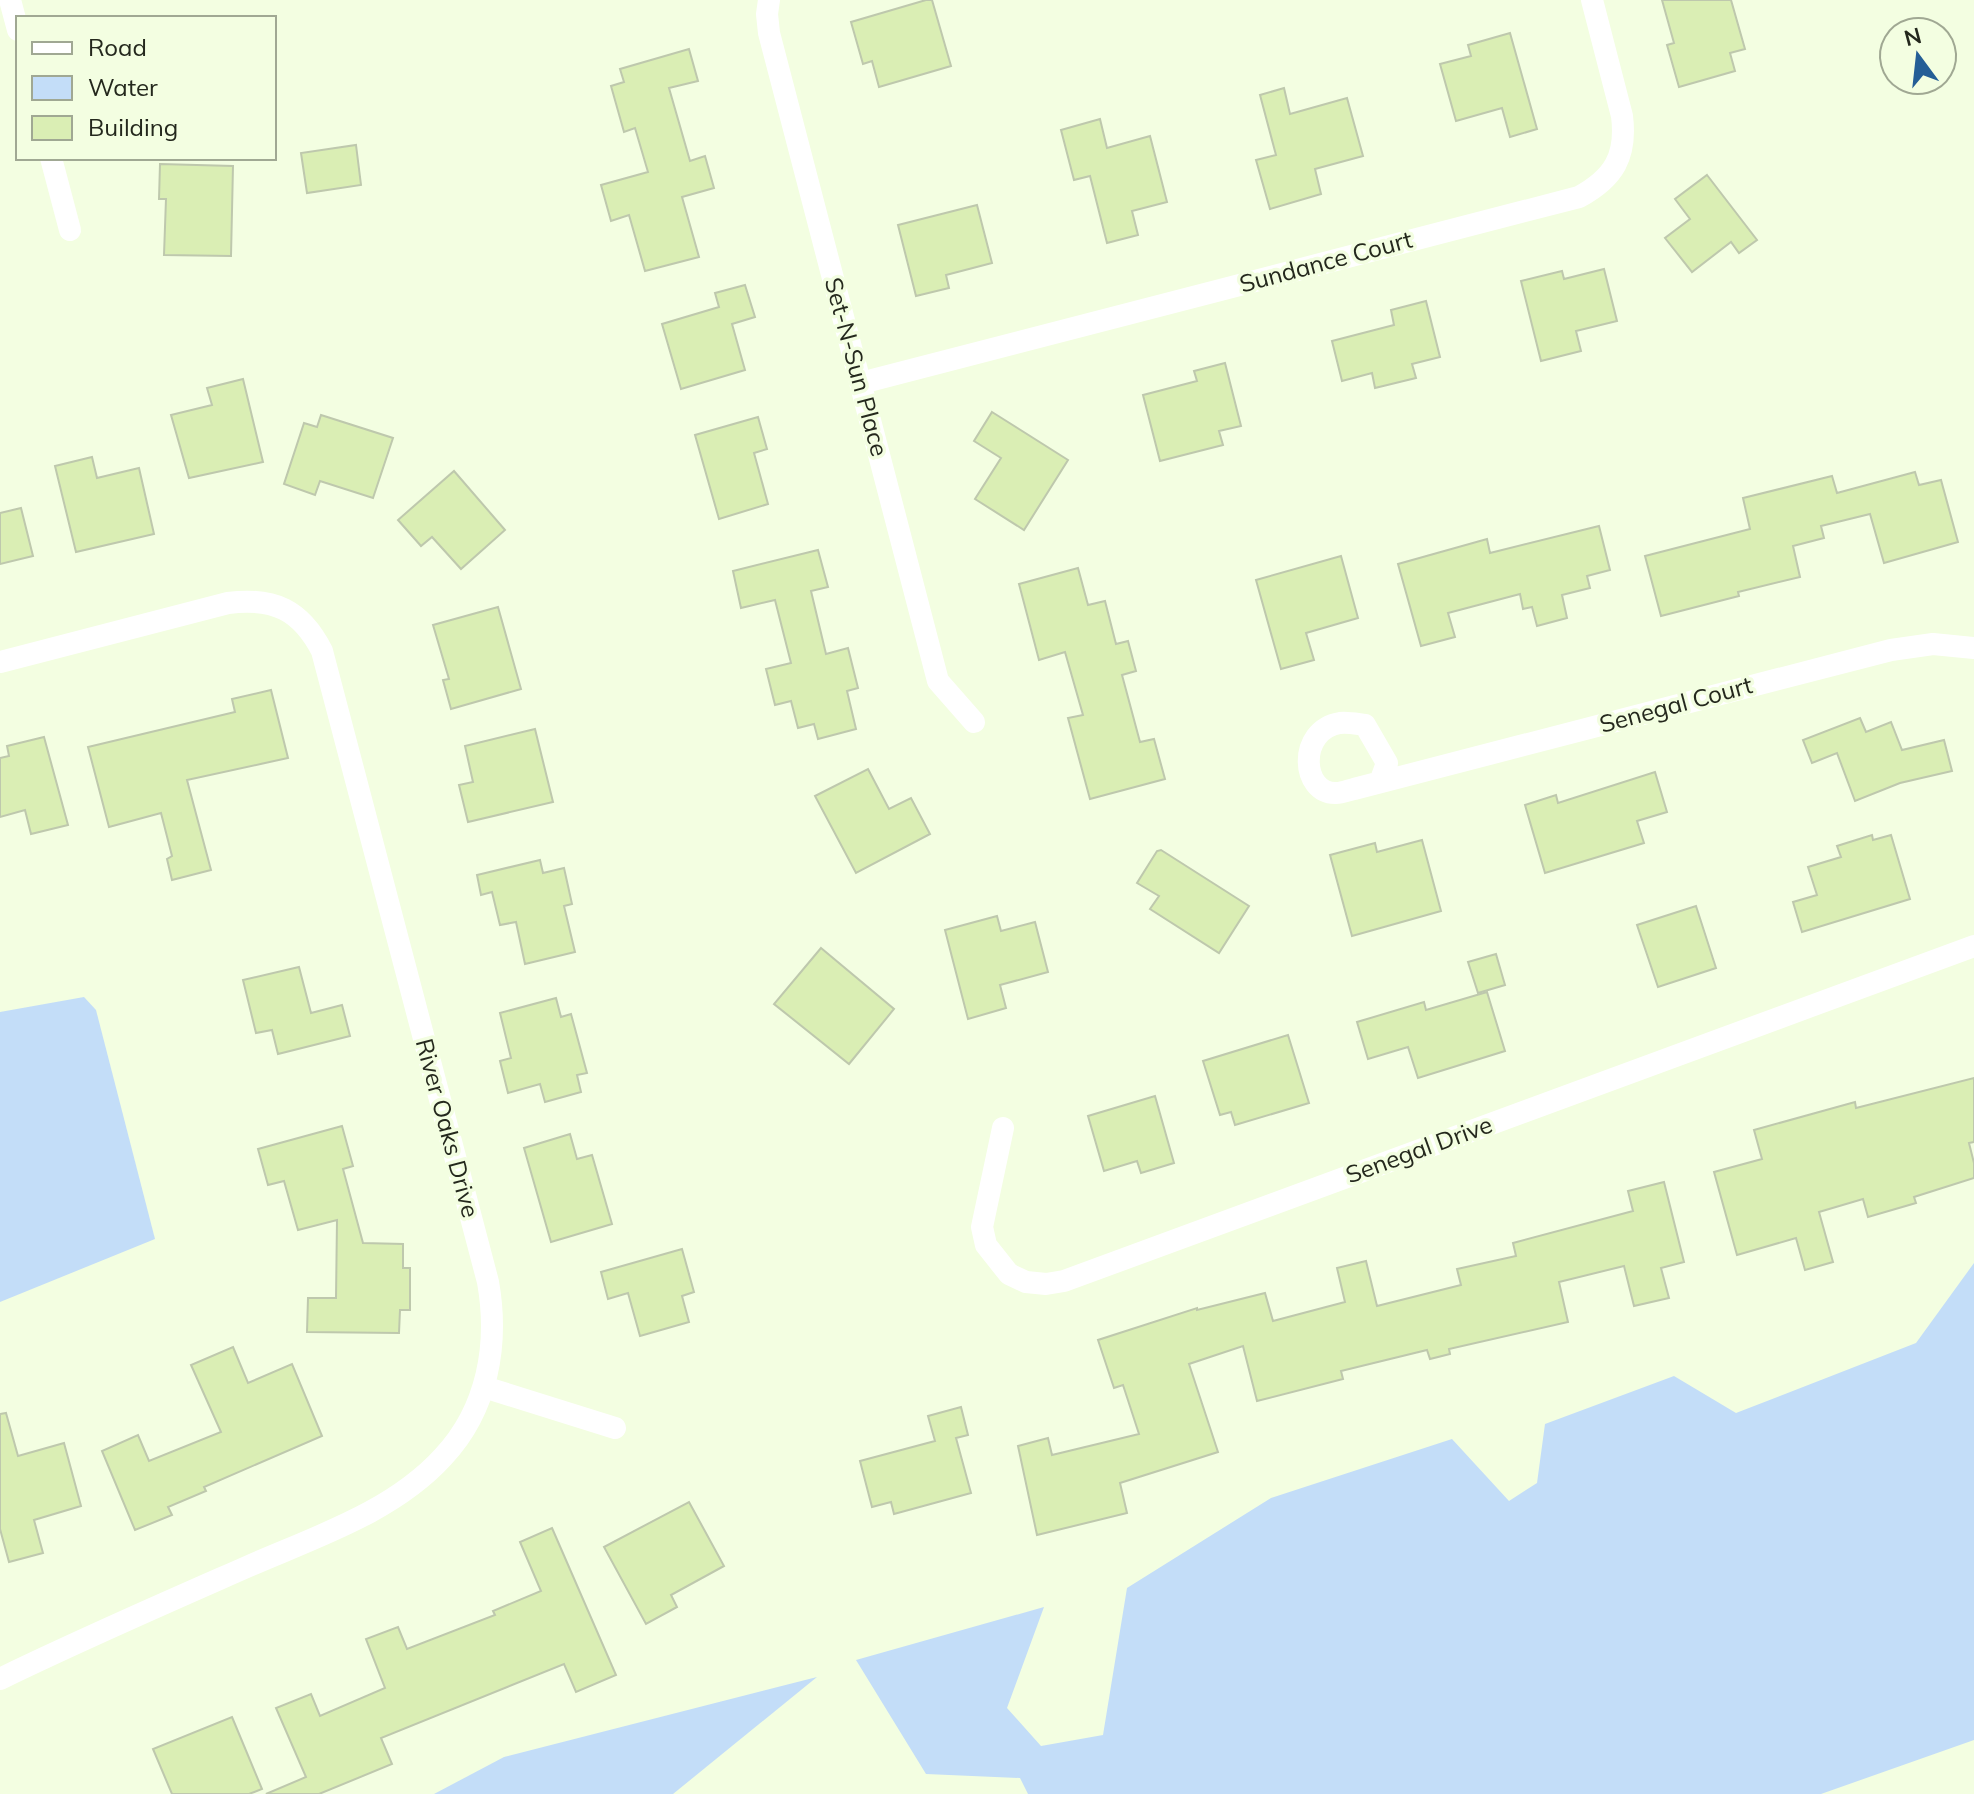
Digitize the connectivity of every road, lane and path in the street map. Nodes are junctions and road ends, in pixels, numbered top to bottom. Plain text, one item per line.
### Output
1 (10, 0) edge
2 (769, 0) edge
3 (1592, 0) edge
4 (16, 22) edge
5 (52, 160) edge
6 (70, 230) dead end
7 (861, 383) junction
8 (1974, 648) edge
9 (0, 662) edge
10 (974, 722) dead end
11 (1380, 782) dead end
12 (1974, 946) edge
13 (1003, 1128) dead end
14 (484, 1387) junction
15 (615, 1428) dead end
16 (0, 1679) edge

1 - 4 street
2 - 7 street, Set-N-Sun Place
3 - 7 street, Sundance Court
5 - 6 street
7 - 10 street, Set-N-Sun Place
8 - 11 street, Senegal Court
9 - 14 street, River Oaks Drive
12 - 13 street, Senegal Drive
14 - 15 street
14 - 16 street, River Oaks Drive

